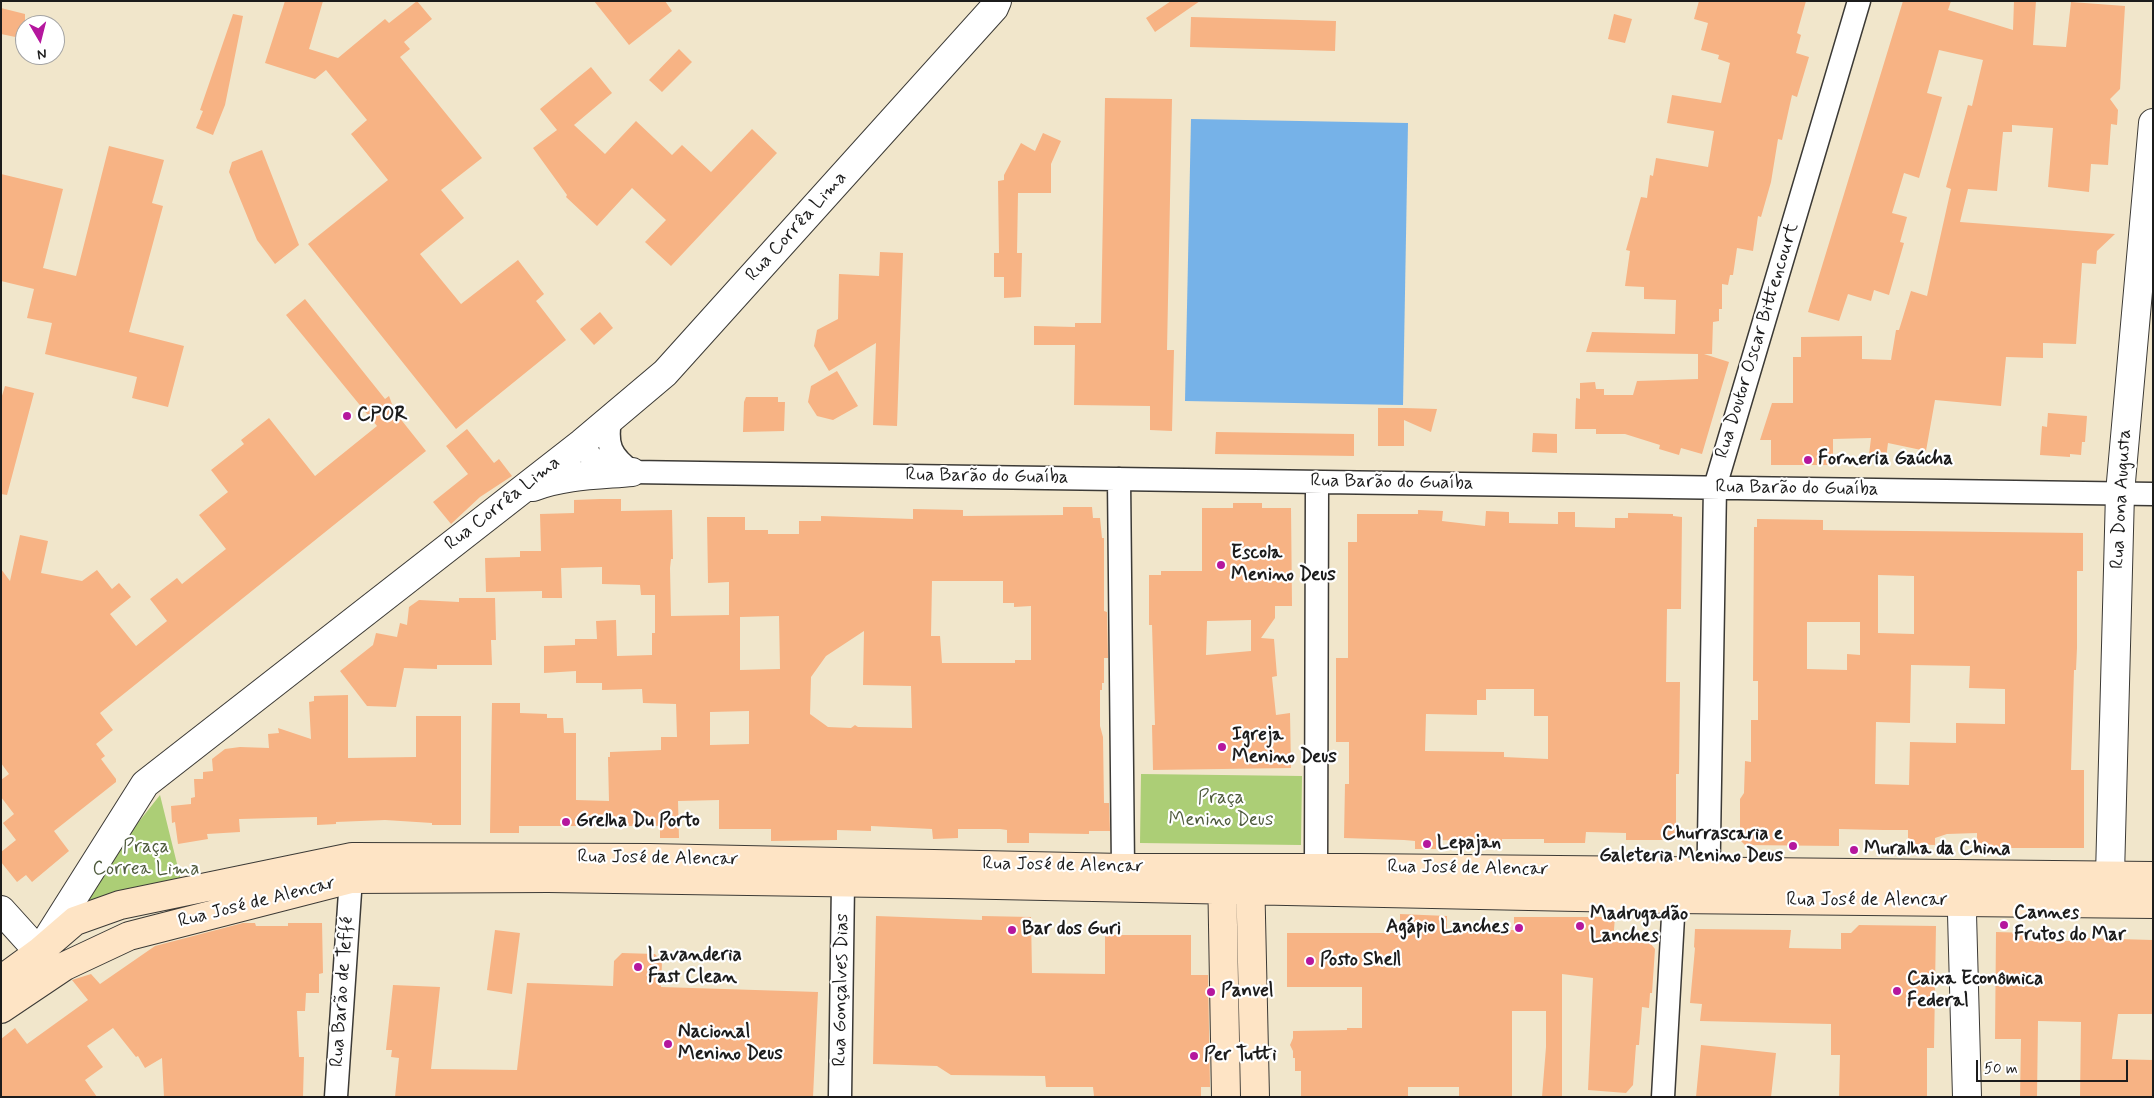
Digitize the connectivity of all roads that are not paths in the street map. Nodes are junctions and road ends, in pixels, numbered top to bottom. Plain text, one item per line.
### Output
1 (998, 1) edge
2 (1859, 1) edge
3 (2153, 124) edge
4 (610, 418) junction
5 (582, 443) junction
6 (632, 472) junction
7 (1119, 479) junction
8 (1317, 482) junction
9 (1715, 487) junction
10 (2120, 493) junction
11 (2153, 494) edge
12 (509, 499) junction
13 (618, 858) junction
14 (803, 861) junction
15 (891, 863) junction
16 (351, 868) junction
17 (1123, 868) junction
18 (1316, 868) junction
19 (1708, 872) junction
20 (1961, 874) junction
21 (2110, 875) junction
22 (2153, 876) edge
23 (548, 878) junction
24 (1222, 878) junction
25 (1250, 878) junction
26 (843, 883) junction
27 (1073, 887) junction
28 (1674, 899) junction
29 (1708, 899) junction
30 (1961, 901) junction
31 (2153, 904) edge
32 (1, 910) edge
33 (39, 952) junction
34 (5, 996) edge
35 (336, 1097) edge
36 (840, 1097) edge
37 (1226, 1097) edge
38 (1255, 1097) edge
39 (1663, 1097) edge
40 (1967, 1097) edge

1 - 4 street, Rua Corrêa Lima
2 - 9 street, Rua Doutor Oscar Bittencourt
3 - 10 street, Rua Dona Augusta
4 - 5 street, Rua Corrêa Lima
4 - 6 street
5 - 6 street, Rua Barão do Guaíba
5 - 12 street, Rua Corrêa Lima
6 - 7 street, Rua Barão do Guaíba
6 - 12 street
7 - 8 street, Rua Barão do Guaíba
7 - 17 street
8 - 9 street, Rua Barão do Guaíba
8 - 18 street
9 - 10 street, Rua Barão do Guaíba
9 - 19 street, Rua Doutor Oscar Bittencourt
10 - 11 street, Rua Barão do Guaíba
10 - 21 street, Rua Dona Augusta
12 - 33 street, Rua Corrêa Lima
13 - 14 main road, Rua José de Alencar
13 - 16 main road, Rua José de Alencar
13 - 23 main road
14 - 15 main road, Rua José de Alencar
14 - 26 main road
15 - 17 main road, Rua José de Alencar
15 - 26 main road
16 - 23 main road, Rua José de Alencar
16 - 33 main road, Rua José de Alencar
16 - 34 main road, Rua José de Alencar
16 - 35 street, Rua Barão de Teffé
17 - 24 main road, Rua José de Alencar
17 - 27 street
18 - 19 main road, Rua José de Alencar
18 - 25 main road, Rua José de Alencar
19 - 20 main road, Rua José de Alencar
19 - 29 street, Rua Doutor Oscar Bittencourt
20 - 21 main road, Rua José de Alencar
20 - 30 street
21 - 22 main road, Rua José de Alencar
23 - 26 main road, Rua José de Alencar
24 - 25 main road, Rua José de Alencar
24 - 27 main road, Rua José de Alencar
24 - 37 main road
25 - 28 main road, Rua José de Alencar
25 - 38 main road
26 - 27 main road, Rua José de Alencar
26 - 36 street, Rua Gonçalves Dias
28 - 29 main road, Rua José de Alencar
28 - 39 street
29 - 30 main road, Rua José de Alencar
30 - 31 main road, Rua José de Alencar
30 - 40 street
32 - 33 street
33 - 34 street, Rua Corrêa Lima

